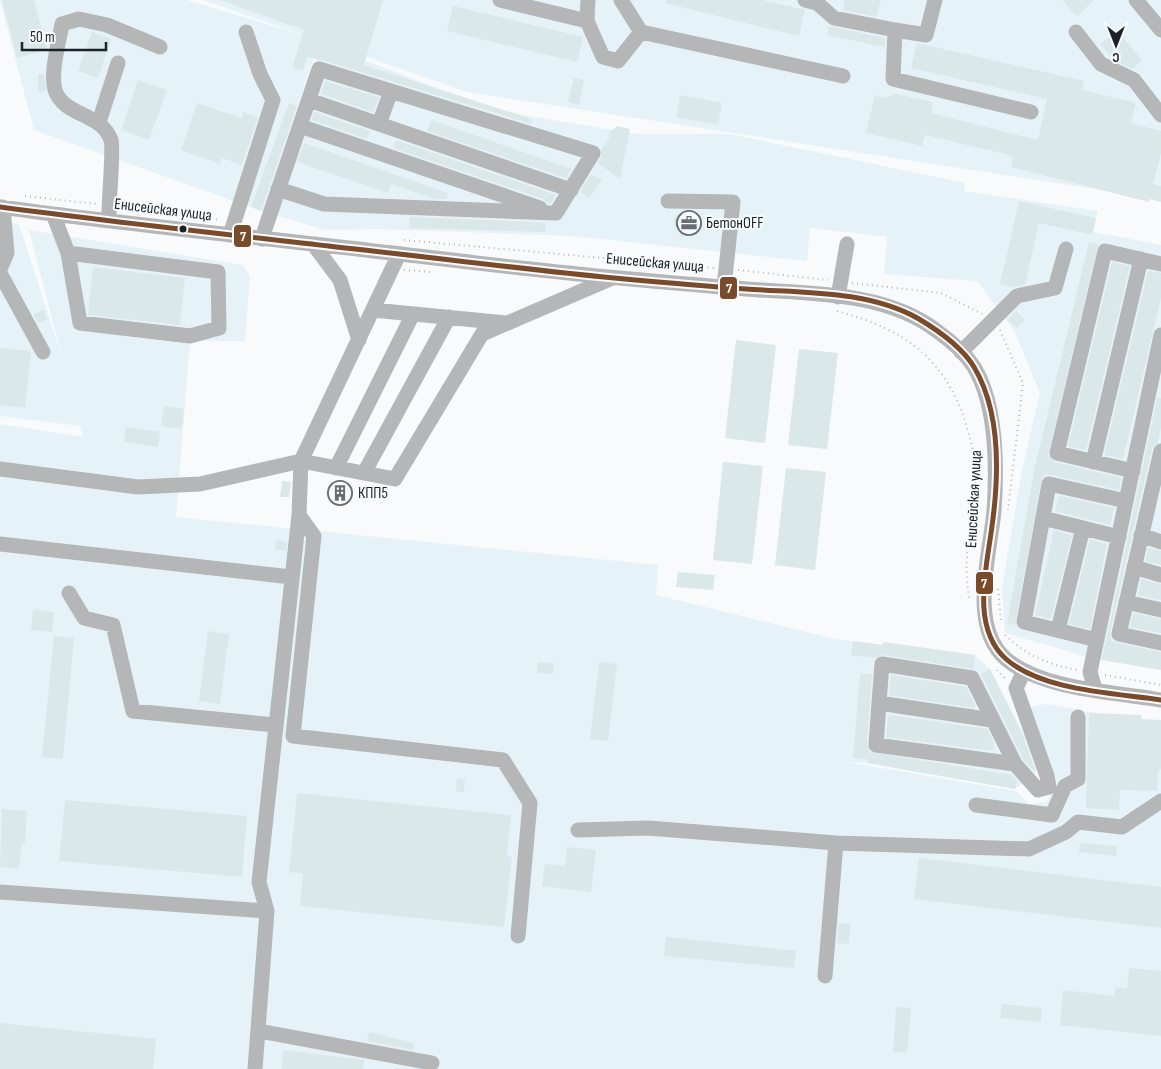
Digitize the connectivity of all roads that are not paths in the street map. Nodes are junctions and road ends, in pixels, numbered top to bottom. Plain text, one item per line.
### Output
1 (500, 0) edge
2 (588, 0) edge
3 (621, 0) edge
4 (805, 0) edge
5 (934, 0) edge
6 (1136, 0) edge
7 (828, 6) edge
8 (587, 21) junction
9 (895, 30) junction
10 (1161, 30) edge
11 (246, 32) dead end
12 (641, 32) junction
13 (1076, 32) dead end
14 (160, 47) dead end
15 (118, 64) dead end
16 (843, 76) dead end
17 (391, 91) junction
18 (309, 100) junction
19 (1031, 112) dead end
20 (1161, 116) edge
21 (99, 122) junction
22 (379, 124) junction
23 (300, 126) junction
24 (278, 189) junction
25 (571, 190) junction
26 (668, 201) dead end
27 (2, 207) edge
28 (556, 213) junction
29 (53, 214) junction
30 (109, 221) junction
31 (232, 228) junction
32 (262, 239) junction
33 (313, 244) junction
34 (847, 244) dead end
35 (401, 247) junction
36 (1066, 249) dead end
37 (68, 253) junction
38 (1141, 259) junction
39 (1161, 264) edge
40 (0, 269) edge
41 (0, 274) edge
42 (613, 277) junction
43 (724, 287) junction
44 (837, 296) junction
45 (373, 310) junction
46 (413, 314) junction
47 (449, 317) junction
48 (508, 323) junction
49 (1161, 335) edge
50 (359, 340) junction
51 (43, 352) dead end
52 (961, 352) junction
53 (1161, 451) edge
54 (301, 461) junction
55 (1093, 462) junction
56 (336, 468) junction
57 (0, 469) edge
58 (1132, 471) junction
59 (364, 473) junction
60 (1126, 501) junction
61 (298, 515) junction
62 (1043, 518) junction
63 (1083, 528) junction
64 (1141, 535) junction
65 (1119, 536) junction
66 (1160, 540) edge
67 (0, 544) edge
68 (1134, 567) junction
69 (1161, 575) edge
70 (291, 578) junction
71 (69, 593) dead end
72 (1126, 602) junction
73 (1161, 610) edge
74 (1058, 630) junction
75 (1097, 640) junction
76 (1161, 643) edge
77 (1024, 671) junction
78 (1095, 689) junction
79 (1161, 700) edge
80 (879, 703) junction
81 (1078, 717) dead end
82 (992, 720) junction
83 (274, 725) junction
84 (1015, 764) junction
85 (1161, 802) edge
86 (976, 805) dead end
87 (1052, 815) junction
88 (578, 830) dead end
89 (1066, 832) junction
90 (836, 843) junction
91 (0, 892) edge
92 (267, 912) junction
93 (518, 936) dead end
94 (826, 976) dead end
95 (259, 1031) junction
96 (432, 1063) dead end
97 (255, 1069) edge

1 - 8 street
2 - 8 street
3 - 12 street
4 - 7 street
5 - 9 street
6 - 10 street
7 - 9 street
8 - 12 street
9 - 19 street
11 - 31 street
12 - 16 street
13 - 20 street
14 - 21 street
15 - 21 street
17 - 18 street
17 - 22 street
17 - 25 street
18 - 22 street
18 - 23 street
21 - 30 street
22 - 25 street
23 - 24 street
23 - 28 street
24 - 28 street
24 - 32 street
25 - 28 street
26 - 43 street
27 - 29 street, Енисейская улица
27 - 40 street
29 - 30 street, Енисейская улица
29 - 37 street
30 - 31 street, Енисейская улица
31 - 32 street, Енисейская улица
32 - 33 street, Енисейская улица
33 - 35 street, Енисейская улица
33 - 50 street
34 - 44 street
35 - 42 street, Енисейская улица
35 - 45 street
36 - 52 street
37 - 37 street
38 - 39 street
38 - 55 street
38 - 55 street
41 - 51 street
42 - 43 street, Енисейская улица
42 - 48 street
43 - 44 street, Енисейская улица
44 - 52 street, Енисейская улица
45 - 46 street
45 - 50 street
46 - 47 street
46 - 56 street
47 - 48 street
47 - 59 street
48 - 59 street
49 - 58 street
50 - 54 street
52 - 77 street, Енисейская улица
53 - 64 street
54 - 56 street
54 - 57 street
54 - 61 street
55 - 58 street
56 - 59 street
58 - 60 street
60 - 62 street
60 - 65 street
61 - 70 street
61 - 93 street
62 - 63 street
62 - 74 street
63 - 65 street
63 - 74 street
64 - 66 street
64 - 68 street
65 - 75 street
67 - 70 street
68 - 69 street
68 - 72 street
70 - 83 street
71 - 83 street
72 - 73 street
72 - 76 street
74 - 75 street
75 - 78 street
77 - 78 street, Енисейская улица
77 - 84 street
78 - 79 street, Енисейская улица
80 - 82 street
80 - 82 street
80 - 84 street
81 - 87 street
82 - 84 street
83 - 92 street
85 - 89 street
86 - 87 street
87 - 89 street
88 - 90 street
89 - 90 street
90 - 94 street
91 - 92 street
92 - 95 street
95 - 96 street
95 - 97 street

